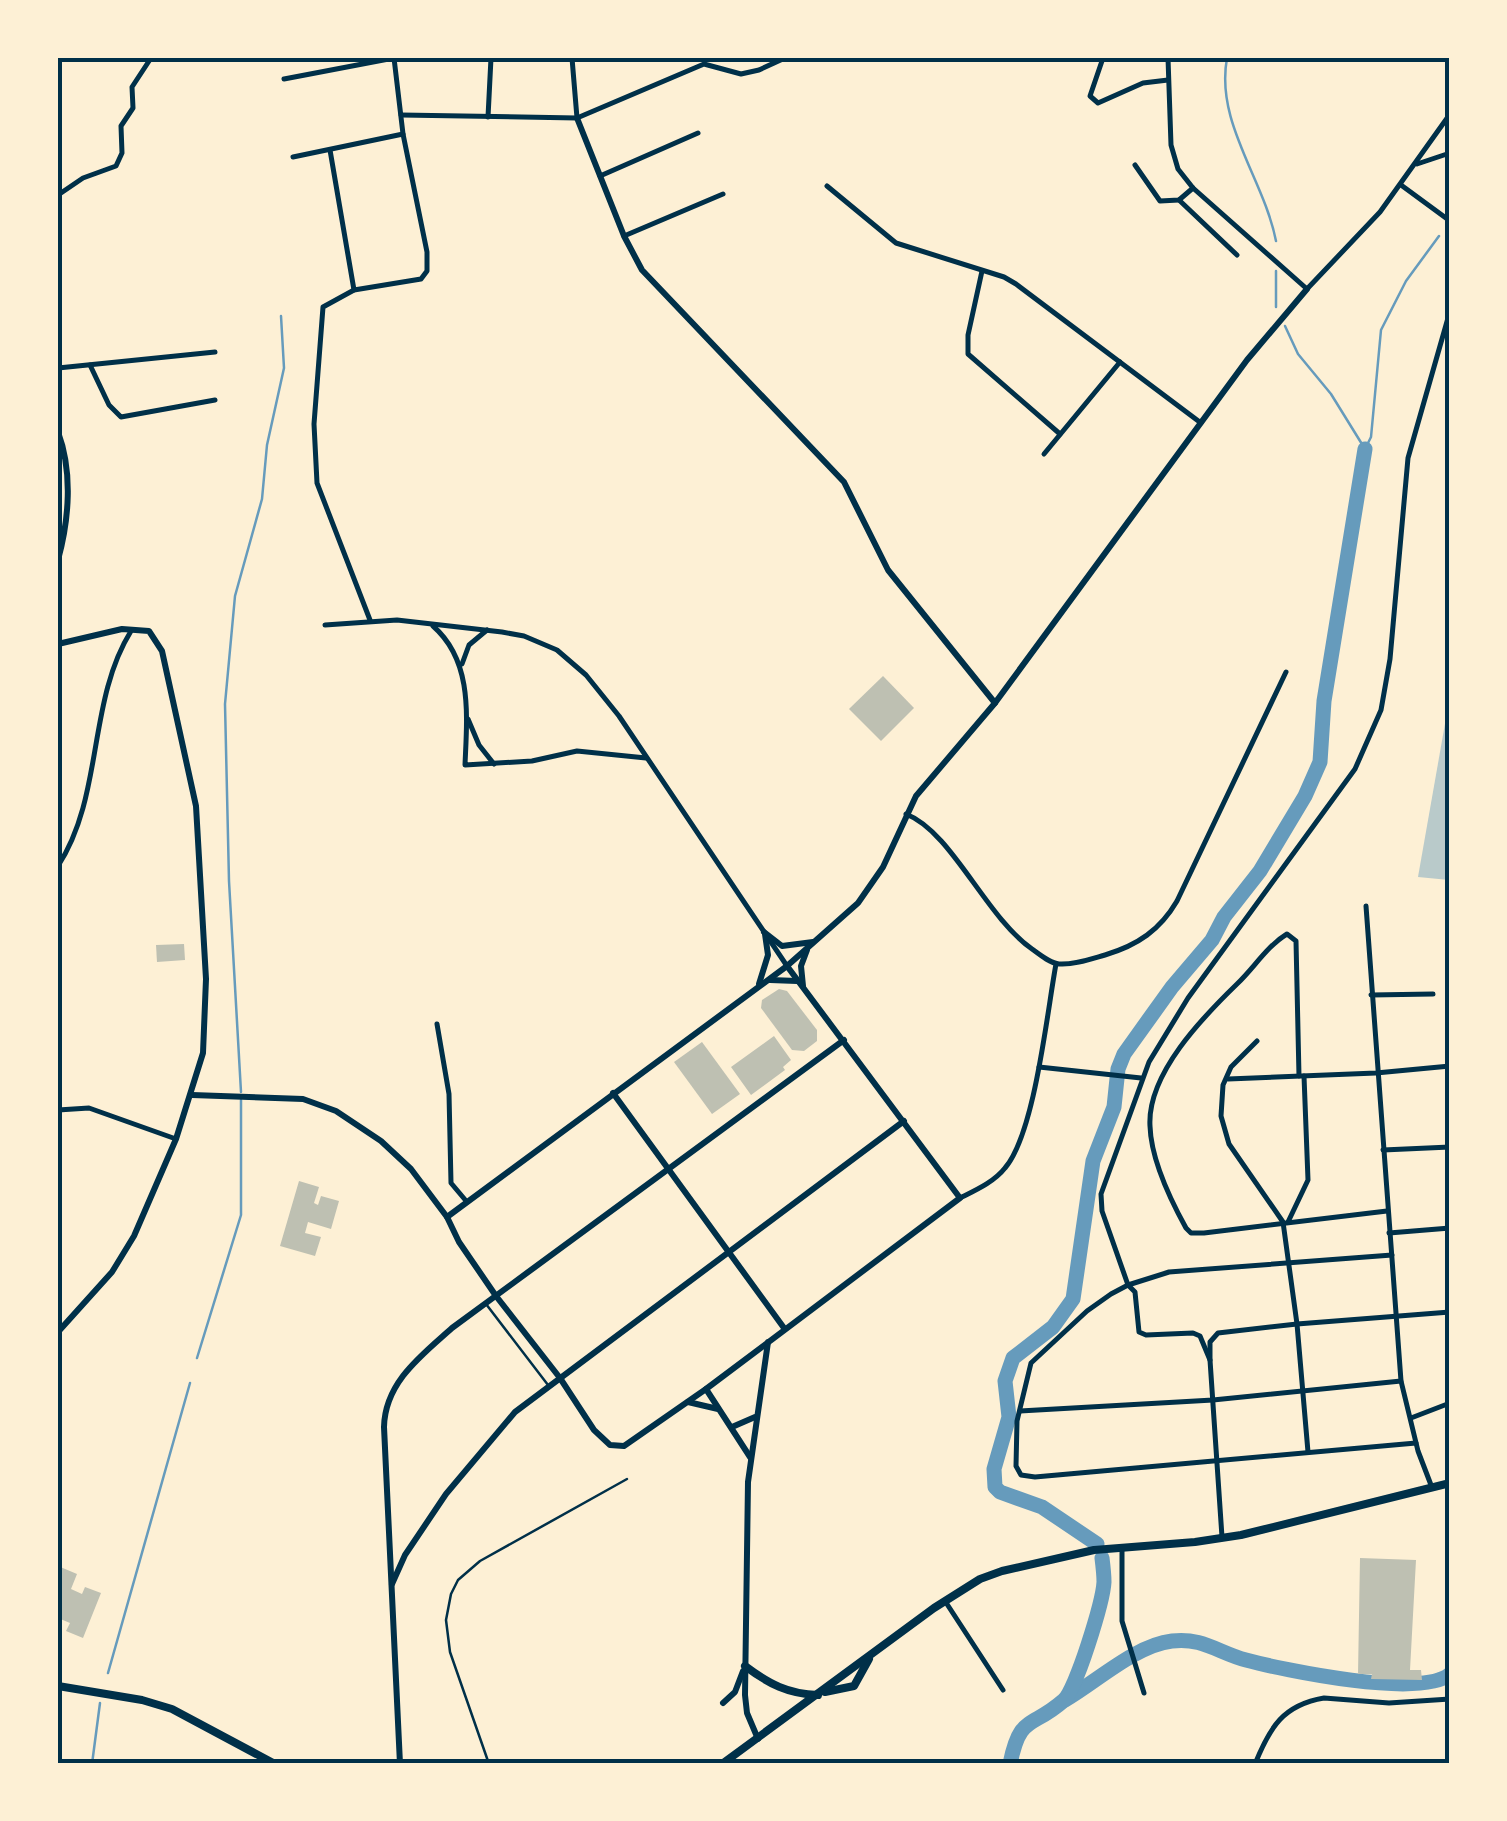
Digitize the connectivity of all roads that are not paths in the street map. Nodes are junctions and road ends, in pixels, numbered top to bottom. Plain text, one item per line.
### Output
1 (150, 58) edge
2 (394, 58) edge
3 (492, 58) edge
4 (572, 58) edge
5 (785, 58) edge
6 (1103, 58) edge
7 (1168, 58) edge
8 (284, 80) dead end
9 (1168, 80) junction
10 (400, 114) junction
11 (1450, 114) edge
12 (488, 117) junction
13 (578, 118) junction
14 (404, 134) junction
15 (698, 134) dead end
16 (330, 150) junction
17 (1450, 153) edge
18 (293, 157) dead end
19 (1414, 165) junction
20 (1135, 166) dead end
21 (600, 176) junction
22 (1402, 185) junction
23 (827, 186) dead end
24 (1193, 188) junction
25 (723, 194) dead end
26 (58, 195) edge
27 (1180, 200) junction
28 (1450, 221) edge
29 (624, 236) junction
30 (1237, 255) dead end
31 (982, 272) junction
32 (1307, 289) junction
33 (354, 290) junction
34 (1450, 310) edge
35 (214, 352) dead end
36 (1120, 362) junction
37 (90, 365) junction
38 (58, 368) edge
39 (215, 400) dead end
40 (1201, 423) junction
41 (58, 432) edge
42 (1060, 434) junction
43 (1044, 454) dead end
44 (58, 560) edge
45 (370, 620) junction
46 (325, 625) dead end
47 (433, 625) junction
48 (132, 628) junction
49 (488, 630) junction
50 (58, 644) edge
51 (461, 667) junction
52 (1286, 672) dead end
53 (995, 703) junction
54 (467, 715) junction
55 (646, 758) junction
56 (494, 764) junction
57 (906, 814) junction
58 (58, 866) edge
59 (1366, 906) dead end
60 (764, 932) junction
61 (817, 940) junction
62 (807, 949) junction
63 (1056, 964) junction
64 (786, 966) junction
65 (766, 980) junction
66 (801, 984) junction
67 (758, 986) junction
68 (1433, 994) dead end
69 (1372, 996) junction
70 (437, 1024) dead end
71 (844, 1040) junction
72 (1257, 1040) dead end
73 (1450, 1066) edge
74 (1039, 1067) junction
75 (1376, 1073) junction
76 (1301, 1076) junction
77 (1141, 1078) junction
78 (1228, 1079) junction
79 (612, 1093) junction
80 (192, 1095) junction
81 (58, 1110) edge
82 (904, 1121) junction
83 (176, 1140) junction
84 (1450, 1147) edge
85 (1384, 1150) junction
86 (669, 1171) junction
87 (960, 1198) junction
88 (467, 1202) junction
89 (1387, 1211) junction
90 (446, 1217) junction
91 (1286, 1222) junction
92 (1450, 1228) edge
93 (1389, 1234) junction
94 (728, 1249) junction
95 (1392, 1254) junction
96 (1288, 1261) junction
97 (1128, 1285) junction
98 (496, 1296) junction
99 (486, 1304) junction
100 (1450, 1312) edge
101 (1396, 1318) junction
102 (1297, 1324) junction
103 (784, 1328) junction
104 (58, 1332) edge
105 (768, 1341) junction
106 (1210, 1360) junction
107 (560, 1378) junction
108 (1401, 1381) junction
109 (549, 1386) junction
110 (706, 1389) junction
111 (1302, 1390) junction
112 (1212, 1400) junction
113 (688, 1402) junction
114 (1450, 1403) edge
115 (719, 1410) junction
116 (1020, 1411) junction
117 (756, 1416) junction
118 (1411, 1418) junction
119 (732, 1427) junction
120 (1416, 1443) junction
121 (1308, 1452) junction
122 (750, 1458) junction
123 (1216, 1460) junction
124 (627, 1480) dead end
125 (1450, 1483) edge
126 (1431, 1486) junction
127 (1222, 1538) junction
128 (1122, 1547) junction
129 (405, 1555) junction
130 (389, 1556) junction
131 (391, 1585) junction
132 (945, 1601) junction
133 (872, 1655) junction
134 (745, 1666) junction
135 (58, 1686) edge
136 (1003, 1690) dead end
137 (1144, 1692) dead end
138 (821, 1694) junction
139 (1450, 1698) edge
140 (723, 1703) dead end
141 (758, 1739) junction
142 (275, 1764) edge
143 (400, 1764) edge
144 (489, 1764) edge
145 (722, 1764) edge
146 (1255, 1764) edge

1 - 26 street
2 - 8 street
2 - 10 street
3 - 12 street
4 - 13 street
5 - 13 street
6 - 9 street
7 - 9 street
9 - 24 street
10 - 12 street
10 - 14 street
11 - 19 street
12 - 13 street
13 - 21 street
14 - 16 street
14 - 33 street
15 - 21 street
16 - 18 street
16 - 33 street
17 - 19 street
19 - 22 street
20 - 27 street
21 - 29 street
22 - 28 street
22 - 32 street
23 - 31 street
24 - 27 street
24 - 32 street
25 - 29 street
27 - 30 street
29 - 53 street
31 - 36 street
31 - 42 street
32 - 40 street
33 - 45 street
34 - 77 street
35 - 37 street
36 - 40 street
36 - 42 street
37 - 38 street
37 - 39 street
40 - 53 street
41 - 44 street
42 - 43 street
45 - 46 street
45 - 47 street
47 - 49 street
47 - 51 street
48 - 50 street
48 - 58 street
48 - 80 street
49 - 51 street
49 - 55 street
51 - 54 street
52 - 63 street
53 - 57 street
54 - 56 street
54 - 56 street
55 - 56 street
55 - 60 street
57 - 61 street
57 - 63 street
59 - 69 street
60 - 61 street
60 - 64 street
60 - 67 street
61 - 62 street
62 - 64 street
62 - 66 street
63 - 74 street
64 - 65 street
64 - 66 street
65 - 66 street
65 - 67 street
66 - 71 street
67 - 79 street
68 - 69 street
69 - 75 street
70 - 88 street
71 - 82 street
71 - 86 street
72 - 78 street
73 - 75 street
74 - 77 street
74 - 87 street
75 - 76 street
75 - 85 street
76 - 78 street
76 - 91 street
76 - 91 street
77 - 97 street
78 - 91 street
79 - 86 street
79 - 88 street
80 - 83 street
80 - 90 street
81 - 83 street
82 - 87 street
82 - 94 street
83 - 104 street
84 - 85 street
85 - 89 street
86 - 94 street
86 - 98 street
87 - 103 street
88 - 90 street
89 - 91 street
89 - 93 street
90 - 98 street
91 - 96 street
92 - 93 street
93 - 95 street
94 - 103 street
94 - 107 street
95 - 96 street
95 - 101 street
96 - 97 street
96 - 102 street
97 - 106 street
97 - 116 street
98 - 99 street
98 - 107 street
99 - 109 lane
99 - 130 street
100 - 101 street
101 - 102 street
101 - 108 street
102 - 106 street
102 - 111 street
103 - 105 street
105 - 110 street
105 - 117 street
106 - 112 street
107 - 109 street
107 - 113 street
108 - 111 street
108 - 118 street
109 - 129 street
110 - 113 street
110 - 115 street
111 - 112 street
111 - 121 street
112 - 116 street
112 - 123 street
113 - 115 street
114 - 118 street
115 - 119 street
116 - 123 street
117 - 119 street
117 - 122 street
118 - 120 street
119 - 122 street
120 - 121 street
120 - 126 street
121 - 123 street
122 - 134 street
123 - 127 street
124 - 144 lane
125 - 126 main road
126 - 127 main road
127 - 128 main road
128 - 132 main road
128 - 137 street
129 - 130 street
129 - 131 street
130 - 131 street
131 - 143 street
132 - 133 main road
132 - 136 street
133 - 138 main road
133 - 138 main road
134 - 138 main road
134 - 140 street
134 - 141 street
135 - 142 main road
138 - 141 main road
139 - 146 street
141 - 145 main road

